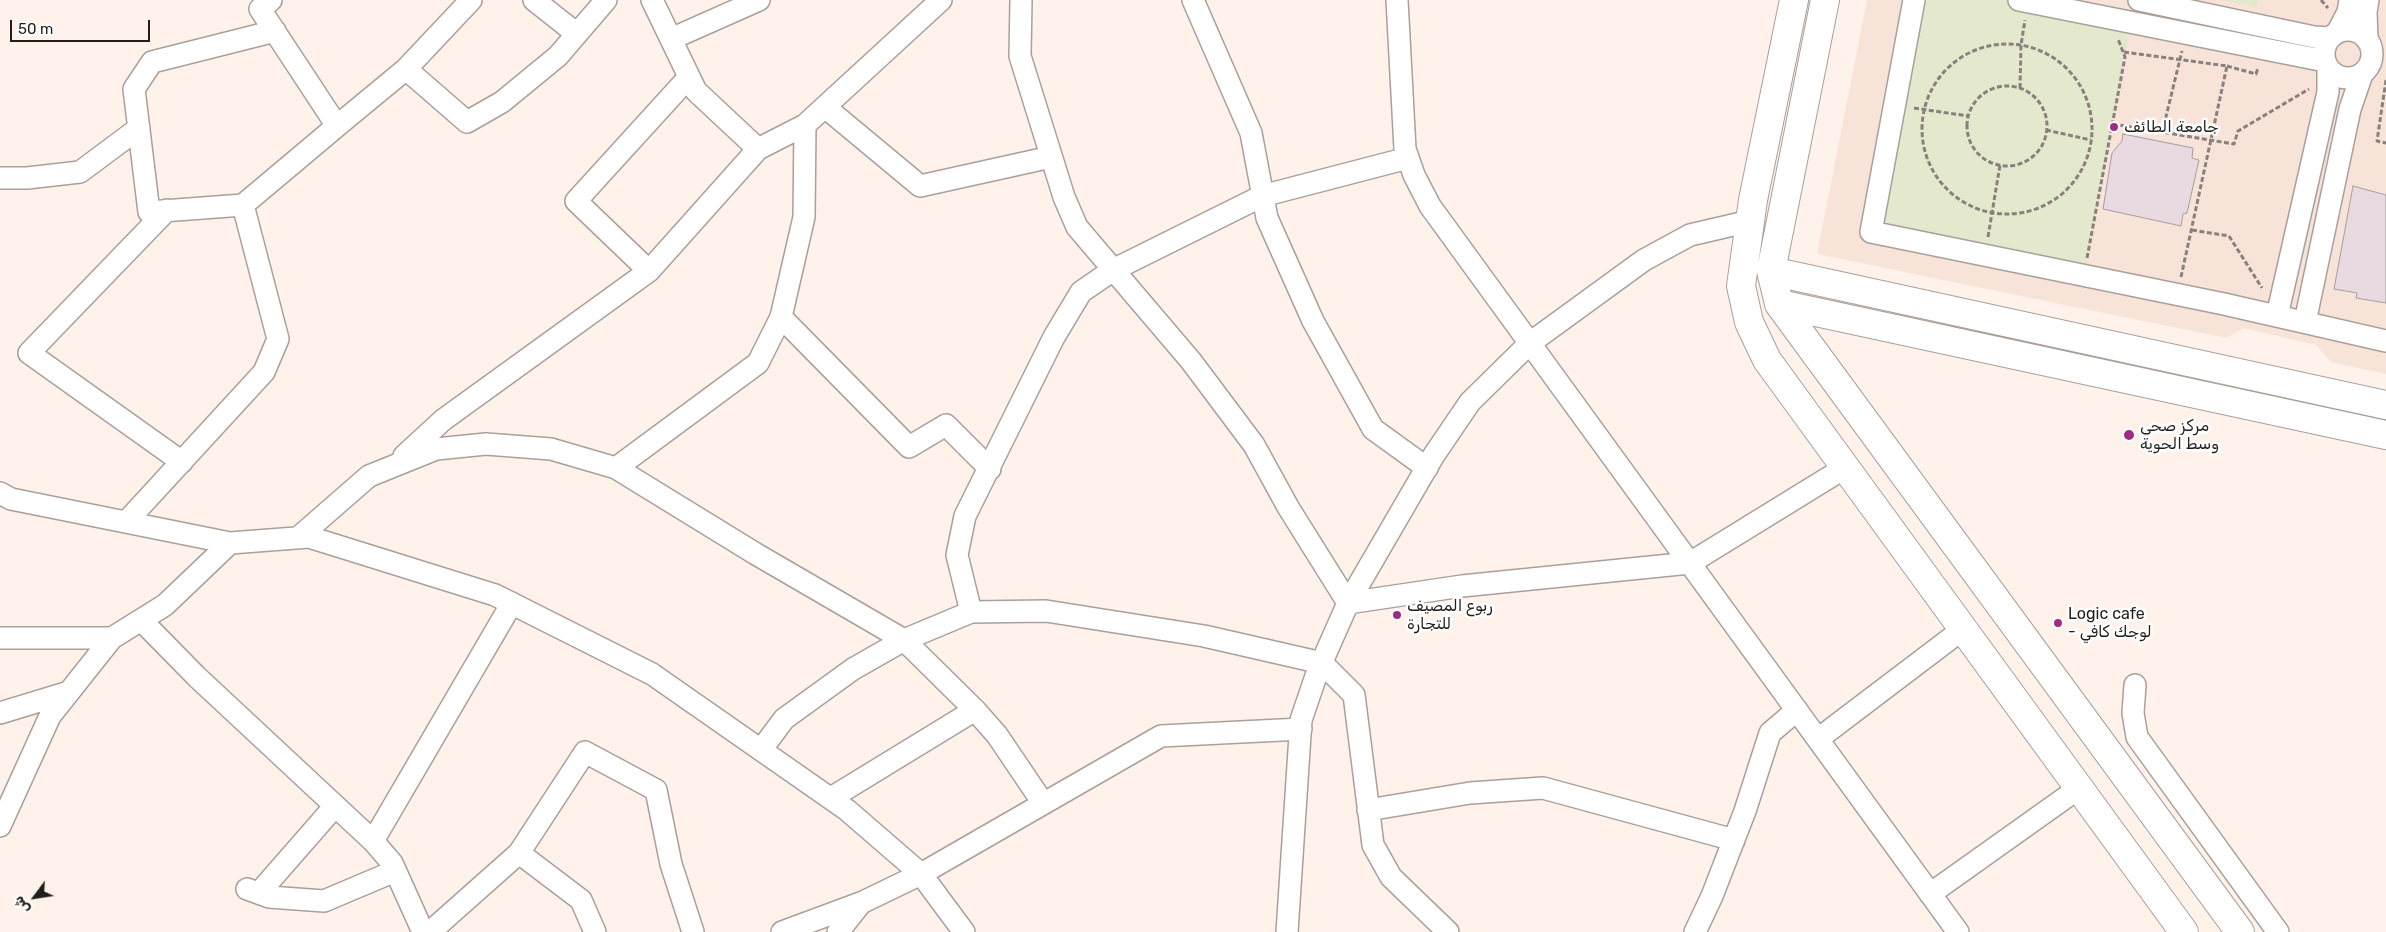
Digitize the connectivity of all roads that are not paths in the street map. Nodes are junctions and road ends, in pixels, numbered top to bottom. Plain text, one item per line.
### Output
1 (271, 0) edge
2 (471, 0) edge
3 (534, 0) edge
4 (606, 0) edge
5 (652, 0) edge
6 (759, 0) edge
7 (941, 0) edge
8 (1021, 0) edge
9 (1194, 0) edge
10 (1397, 0) edge
11 (1794, 0) edge
12 (1825, 0) edge
13 (1914, 0) edge
14 (2018, 0) edge
15 (2139, 0) edge
16 (2354, 1) edge
17 (275, 31) junction
18 (577, 34) junction
19 (2334, 35) junction
20 (671, 39) junction
21 (2375, 46) edge
22 (2327, 64) junction
23 (406, 69) junction
24 (2372, 71) edge
25 (689, 77) junction
26 (825, 107) junction
27 (806, 125) junction
28 (337, 126) junction
29 (139, 128) junction
30 (758, 149) junction
31 (1051, 157) junction
32 (1408, 158) junction
33 (0, 178) edge
34 (1262, 196) junction
35 (243, 205) junction
36 (167, 210) junction
37 (1750, 221) junction
38 (649, 270) junction
39 (1113, 270) junction
40 (1771, 271) junction
41 (1780, 304) junction
42 (2277, 316) junction
43 (781, 317) junction
44 (2306, 322) junction
45 (2386, 341) edge
46 (1530, 343) junction
47 (2386, 405) edge
48 (2386, 435) edge
49 (182, 462) junction
50 (393, 466) junction
51 (1846, 467) junction
52 (616, 468) junction
53 (1427, 468) junction
54 (990, 469) junction
55 (0, 494) edge
56 (127, 522) junction
57 (299, 537) junction
58 (230, 543) junction
59 (1690, 563) junction
60 (512, 603) junction
61 (1348, 603) junction
62 (971, 612) junction
63 (142, 620) junction
64 (1963, 629) junction
65 (0, 638) edge
66 (112, 638) junction
67 (904, 640) junction
68 (1322, 663) junction
69 (2135, 685) dead end
70 (69, 692) junction
71 (975, 710) junction
72 (1797, 710) junction
73 (0, 713) edge
74 (1301, 728) junction
75 (1818, 739) junction
76 (761, 750) junction
77 (2079, 788) junction
78 (830, 798) junction
79 (1043, 803) junction
80 (335, 806) junction
81 (1368, 810) junction
82 (0, 826) edge
83 (1734, 840) junction
84 (373, 841) junction
85 (519, 853) junction
86 (395, 871) junction
87 (921, 874) junction
88 (1930, 894) junction
89 (863, 902) junction
90 (423, 932) edge
91 (430, 932) edge
92 (595, 932) edge
93 (693, 932) edge
94 (782, 932) edge
95 (838, 932) edge
96 (964, 932) edge
97 (1287, 932) edge
98 (1448, 932) edge
99 (1695, 932) edge
100 (1958, 932) edge
101 (2184, 932) edge
102 (2240, 932) edge
103 (2278, 932) edge

1 - 17 street
2 - 23 street
3 - 18 street
4 - 18 street
5 - 20 street
6 - 20 street
7 - 26 street
8 - 31 street
9 - 34 street
10 - 32 street
11 - 37 main road
12 - 40 main road
13 - 42 street
14 - 22 street
15 - 19 street
16 - 19 street
16 - 21 street
17 - 28 street
17 - 29 street
18 - 23 street
19 - 21 street
19 - 22 street
20 - 25 street
21 - 24 street
22 - 24 street
22 - 42 street
23 - 28 street
24 - 44 street
25 - 30 street
25 - 38 street
26 - 27 street
26 - 31 street
27 - 30 street
27 - 43 street
28 - 35 street
29 - 33 street
29 - 36 street
30 - 38 street
31 - 39 street
32 - 34 street
32 - 46 street
34 - 39 street
34 - 53 street
35 - 36 street
35 - 49 street
36 - 49 street
37 - 46 street
37 - 51 main road
38 - 50 street
39 - 54 street
39 - 61 street
40 - 41 main road
40 - 47 main road
41 - 48 main road
41 - 102 main road
42 - 44 street
43 - 52 street
43 - 54 street
44 - 45 street
46 - 53 street
46 - 59 street
49 - 56 street
50 - 52 street
50 - 57 street
51 - 59 street
51 - 64 main road
52 - 67 street
53 - 61 street
54 - 62 street
55 - 56 street
56 - 58 street
57 - 58 street
57 - 60 street
58 - 63 street
59 - 61 street
59 - 72 street
60 - 76 street
60 - 84 street
61 - 68 street
62 - 67 street
62 - 68 street
63 - 66 street
63 - 80 street
64 - 75 street
64 - 77 main road
65 - 66 street
66 - 70 street
67 - 71 street
67 - 76 street
68 - 74 street
68 - 81 street
69 - 103 street
70 - 73 street
70 - 82 street
71 - 78 street
71 - 79 street
72 - 75 street
72 - 83 street
74 - 79 street
74 - 97 street
75 - 88 street
76 - 78 street
77 - 88 street
77 - 101 main road
78 - 87 street
79 - 87 street
80 - 84 street
80 - 86 street
81 - 83 street
81 - 98 street
83 - 99 street
84 - 86 street
85 - 91 street
85 - 92 street
85 - 93 street
86 - 90 street
87 - 89 street
87 - 96 street
88 - 100 street
89 - 94 street
89 - 95 street

